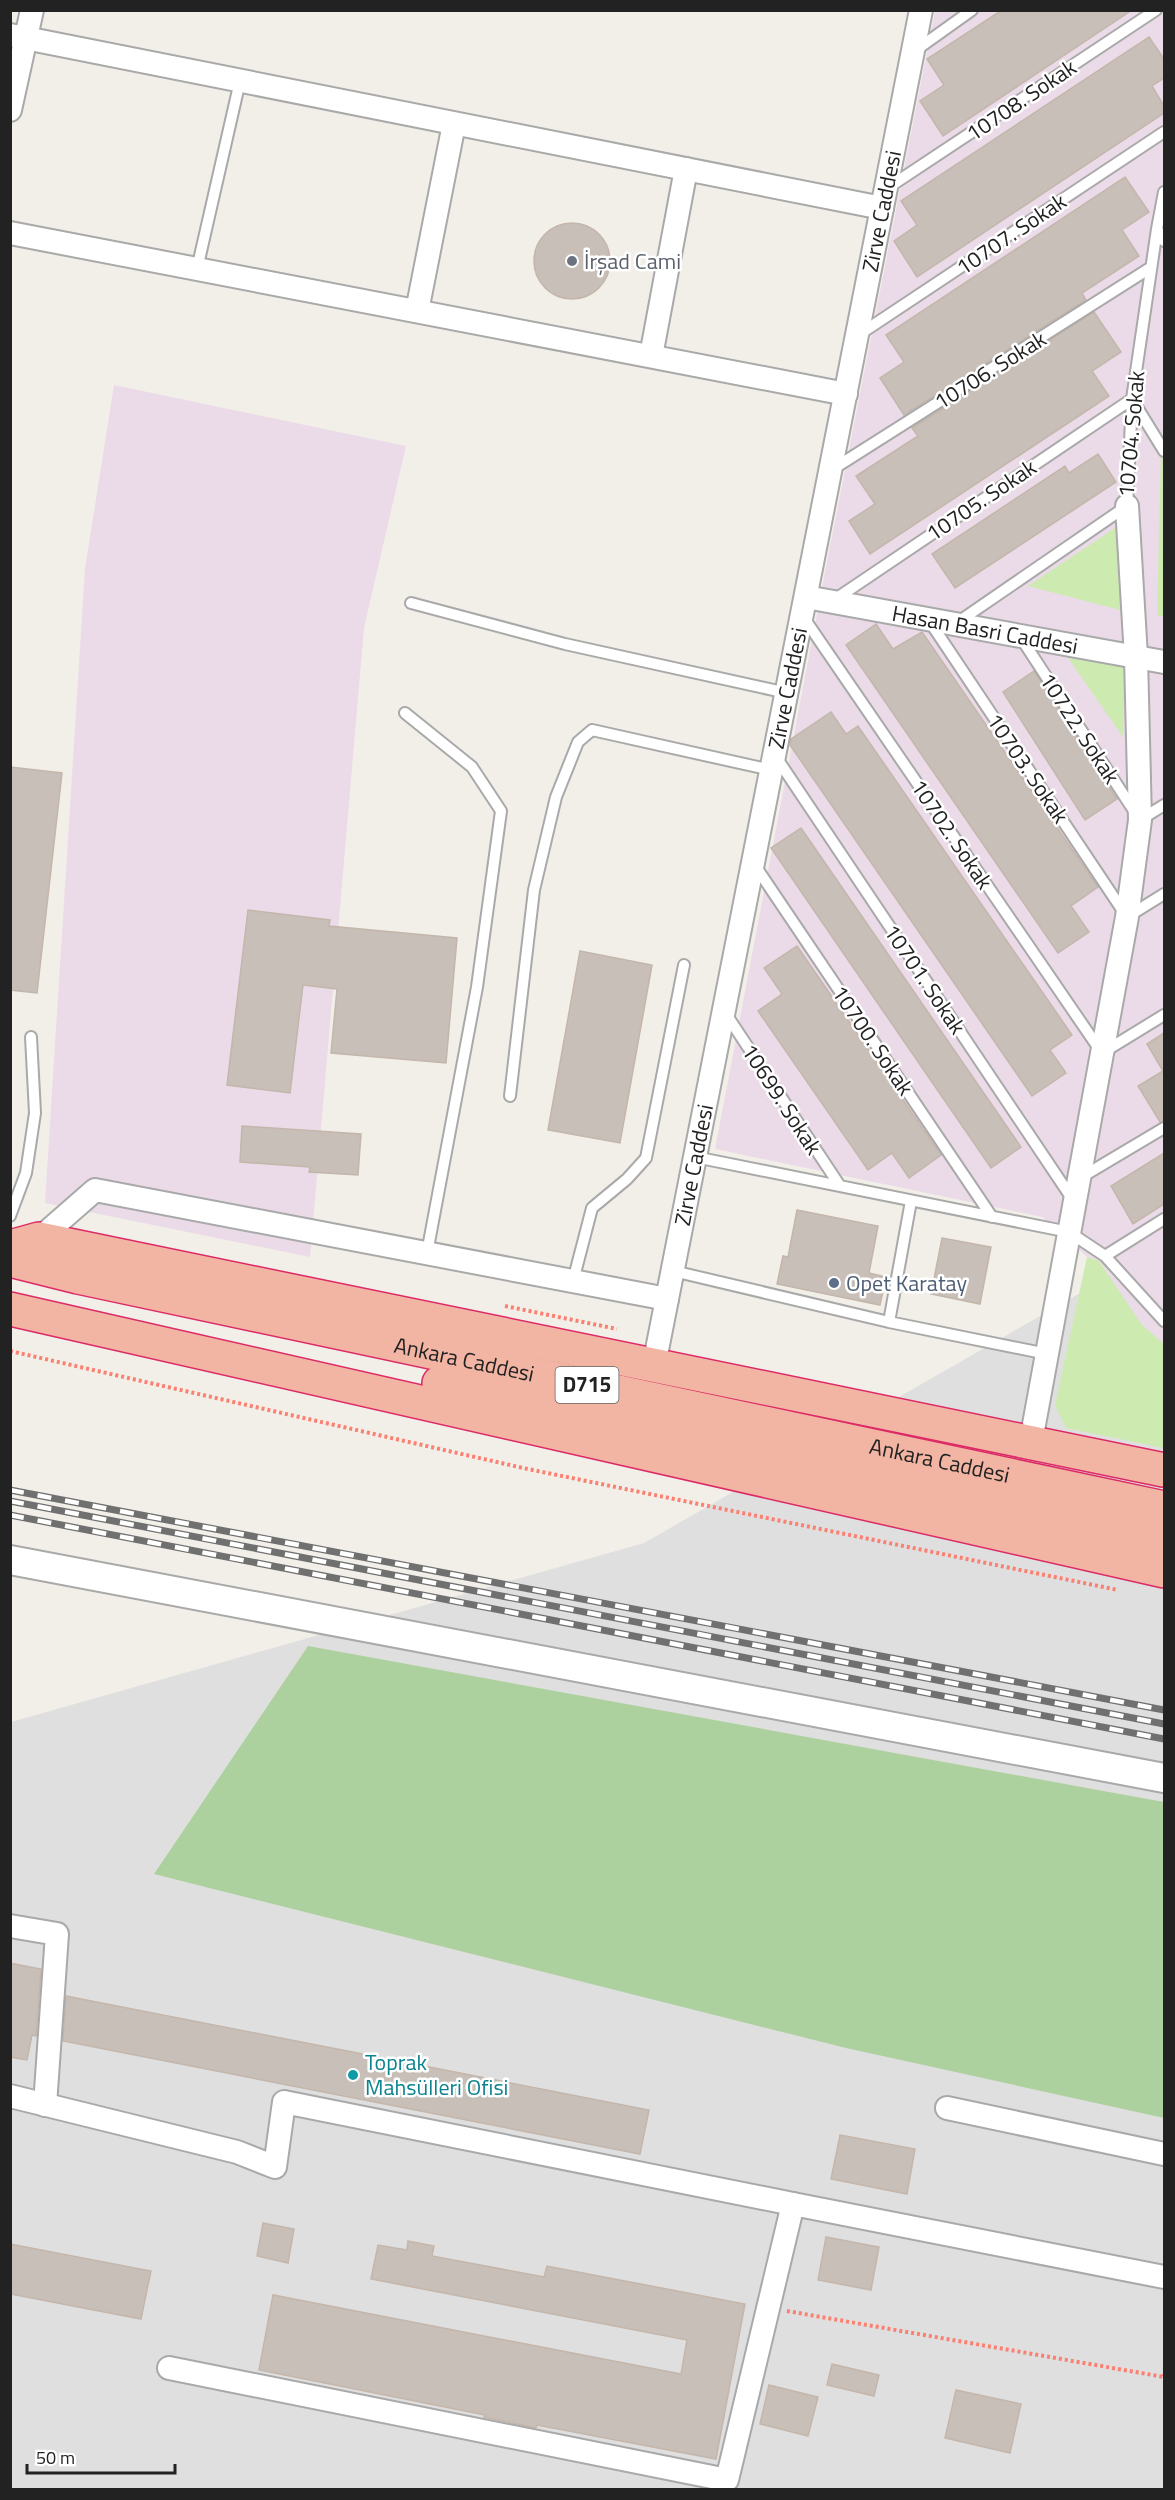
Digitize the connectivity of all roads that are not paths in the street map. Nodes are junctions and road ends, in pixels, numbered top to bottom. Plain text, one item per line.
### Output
1 (32, 10) edge
2 (921, 10) edge
3 (972, 10) edge
4 (1156, 10) edge
5 (18, 37) edge
6 (913, 51) junction
7 (240, 81) junction
8 (10, 110) edge
9 (454, 124) junction
10 (1164, 132) edge
11 (686, 170) junction
12 (1164, 192) edge
13 (884, 199) junction
14 (1157, 229) junction
15 (10, 233) edge
16 (1164, 241) edge
17 (1149, 268) junction
18 (197, 269) junction
19 (417, 311) junction
20 (857, 336) junction
21 (651, 356) junction
22 (846, 394) junction
23 (1132, 399) junction
24 (1164, 450) edge
25 (830, 471) junction
26 (1127, 506) junction
27 (831, 602) junction
28 (411, 603) dead end
29 (804, 606) junction
30 (928, 620) junction
31 (955, 624) junction
32 (1020, 636) junction
33 (1136, 657) junction
34 (1164, 662) edge
35 (787, 693) junction
36 (405, 713) dead end
37 (773, 763) junction
38 (1164, 805) edge
39 (1140, 820) junction
40 (753, 862) junction
41 (1164, 894) edge
42 (1127, 917) junction
43 (684, 964) dead end
44 (724, 1011) junction
45 (1164, 1015) edge
46 (31, 1037) dead end
47 (1102, 1053) junction
48 (510, 1096) dead end
49 (1164, 1128) edge
50 (695, 1157) junction
51 (1079, 1179) junction
52 (840, 1186) junction
53 (911, 1200) junction
54 (1075, 1202) junction
55 (10, 1216) edge
56 (992, 1217) junction
57 (1164, 1220) edge
58 (1069, 1232) junction
59 (25, 1243) edge
60 (427, 1253) junction
61 (1105, 1256) junction
62 (10, 1260) edge
63 (673, 1271) junction
64 (573, 1281) junction
65 (667, 1299) junction
66 (10, 1309) edge
67 (1164, 1321) edge
68 (889, 1322) junction
69 (1047, 1354) junction
70 (654, 1365) junction
71 (1031, 1441) junction
72 (1164, 1470) edge
73 (1164, 1508) edge
74 (1164, 1541) edge
75 (10, 1560) edge
76 (1164, 1571) edge
77 (1164, 1778) edge
78 (10, 1926) edge
79 (10, 2096) edge
80 (45, 2104) junction
81 (947, 2108) dead end
82 (1164, 2154) edge
83 (794, 2204) junction
84 (1164, 2277) edge
85 (169, 2368) dead end

1 - 5 street
2 - 6 street, Zirve Caddesi
3 - 6 lane
4 - 13 lane, 10708. Sokak
5 - 7 street
5 - 8 street
6 - 13 street, Zirve Caddesi
7 - 9 street
7 - 18 lane
9 - 11 street
9 - 19 street
10 - 20 lane, 10707. Sokak
11 - 13 street
11 - 21 street
12 - 14 lane, 10704. Sokak
13 - 20 street, Zirve Caddesi
14 - 16 lane
14 - 17 lane, 10704. Sokak
15 - 18 street
17 - 23 lane, 10704. Sokak
17 - 25 lane, 10706. Sokak
18 - 19 street
19 - 21 street
20 - 22 street, Zirve Caddesi
21 - 22 street
22 - 25 street, Zirve Caddesi
23 - 24 lane
23 - 26 lane, 10704. Sokak
23 - 27 lane, 10705. Sokak
25 - 29 street, Zirve Caddesi
26 - 31 lane, 10704. Sokak
26 - 33 street
27 - 29 street, Hasan Basri Caddesi
27 - 30 street, Hasan Basri Caddesi
28 - 35 lane
29 - 35 street, Zirve Caddesi
29 - 47 lane, 10702. Sokak
30 - 31 street, Hasan Basri Caddesi
30 - 42 lane, 10703. Sokak
31 - 32 street, Hasan Basri Caddesi
32 - 33 street, Hasan Basri Caddesi
32 - 39 lane, 10722. Sokak
33 - 34 street, Hasan Basri Caddesi
33 - 39 street
35 - 37 street, Zirve Caddesi
36 - 60 lane
37 - 40 street, Zirve Caddesi
37 - 48 lane
37 - 54 lane, 10701. Sokak
38 - 39 lane
39 - 42 street
40 - 44 street, Zirve Caddesi
40 - 56 lane, 10700. Sokak
41 - 42 lane
42 - 47 street
43 - 64 lane
44 - 50 street, Zirve Caddesi
44 - 52 lane, 10699. Sokak
45 - 47 lane
46 - 55 lane
47 - 51 street
49 - 51 lane
50 - 52 lane
50 - 63 street, Zirve Caddesi
51 - 54 street
52 - 53 lane
53 - 56 lane
53 - 68 lane
54 - 58 street
56 - 58 lane
57 - 61 lane
58 - 61 lane
58 - 69 street
59 - 60 street
59 - 70 highway, D715
60 - 64 street
61 - 67 lane
62 - 73 highway, Ankara Caddesi / D715
63 - 65 street, Zirve Caddesi
63 - 68 lane
64 - 65 street
65 - 70 street, Zirve Caddesi
66 - 74 highway, Ankara Caddesi / D715
66 - 76 highway
68 - 69 lane
69 - 71 street
70 - 71 highway, D715
71 - 72 highway, D715
75 - 77 street
78 - 80 street
79 - 80 street
80 - 83 street
81 - 82 street
83 - 84 street
83 - 85 street

